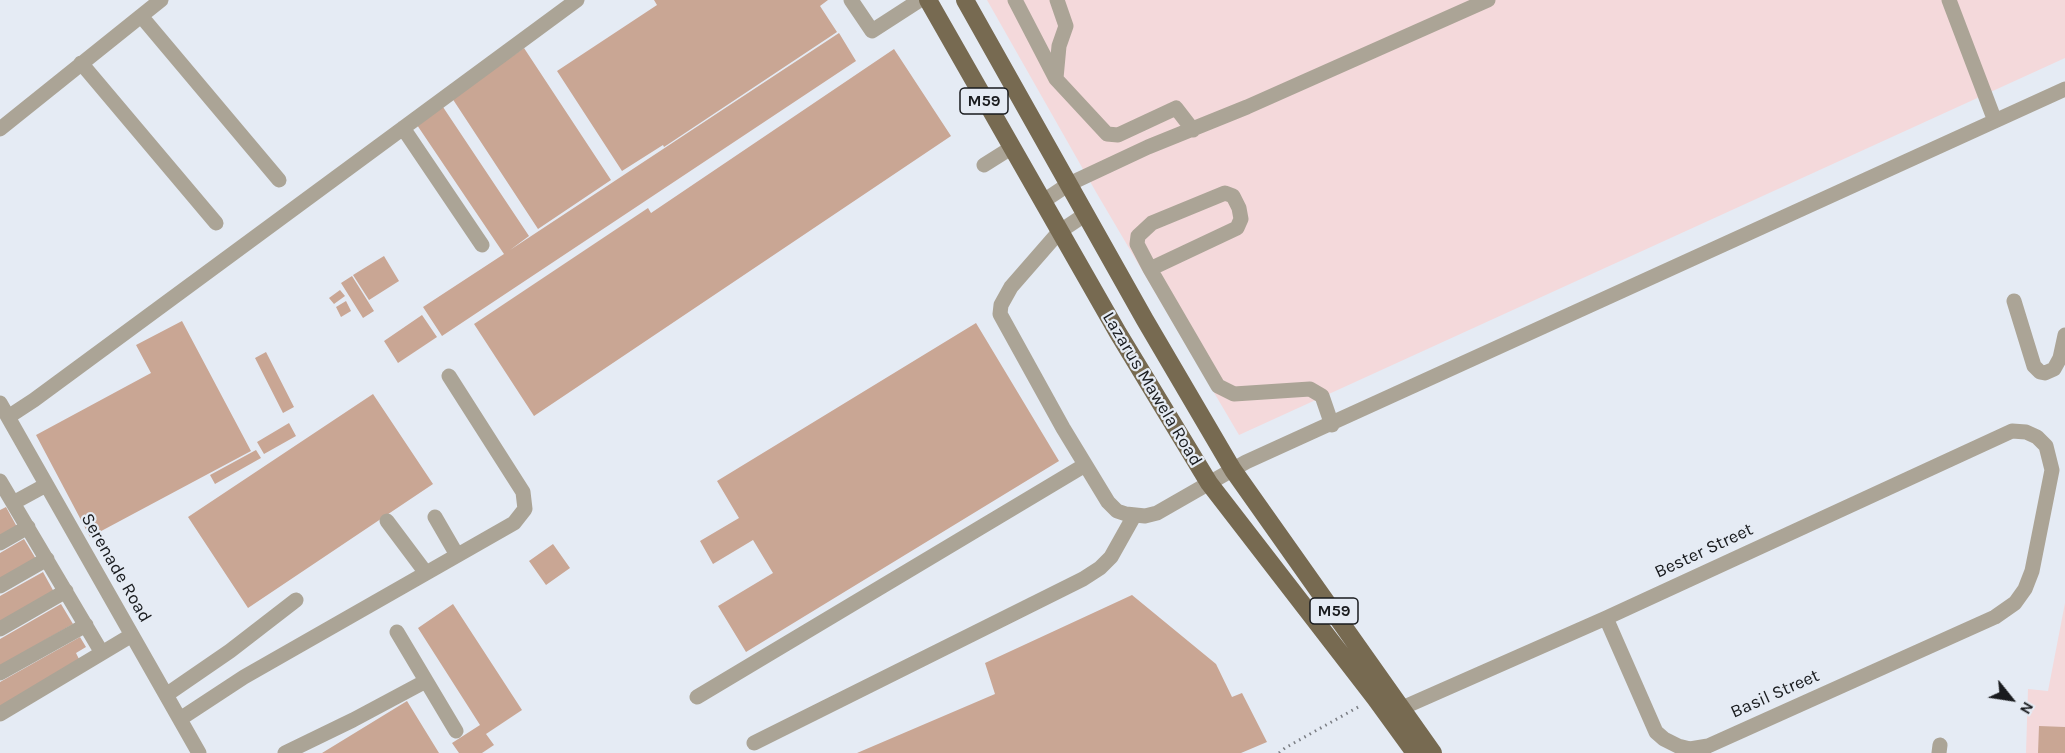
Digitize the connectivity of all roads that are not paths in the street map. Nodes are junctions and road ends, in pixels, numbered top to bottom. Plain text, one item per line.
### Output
1 (161, 0) edge
2 (578, 0) edge
3 (851, 0) edge
4 (920, 0) edge
5 (928, 0) edge
6 (965, 0) edge
7 (1015, 0) edge
8 (1057, 0) edge
9 (1488, 0) edge
10 (1949, 0) edge
11 (141, 16) junction
12 (81, 63) junction
13 (1056, 80) junction
14 (2065, 89) edge
15 (1995, 121) junction
16 (403, 128) junction
17 (0, 129) edge
18 (1193, 130) junction
19 (1011, 148) junction
20 (984, 165) dead end
21 (279, 180) dead end
22 (1069, 184) junction
23 (1042, 202) junction
24 (1086, 214) junction
25 (216, 223) dead end
26 (1059, 232) junction
27 (482, 245) dead end
28 (1150, 269) junction
29 (2014, 301) dead end
30 (2065, 335) edge
31 (449, 376) dead end
32 (4, 410) edge
33 (1332, 425) junction
34 (1085, 465) junction
35 (1233, 470) junction
36 (1209, 483) junction
37 (46, 485) junction
38 (5, 494) edge
39 (1134, 516) junction
40 (435, 517) dead end
41 (387, 521) dead end
42 (27, 527) junction
43 (0, 543) edge
44 (457, 555) junction
45 (47, 559) junction
46 (426, 573) junction
47 (0, 586) edge
48 (66, 591) junction
49 (2019, 597) joint
50 (296, 600) dead end
51 (1606, 618) junction
52 (86, 625) junction
53 (0, 629) edge
54 (397, 632) dead end
55 (132, 635) junction
56 (102, 653) junction
57 (0, 673) edge
58 (426, 681) junction
59 (166, 695) junction
60 (697, 697) dead end
61 (1395, 713) junction
62 (0, 714) edge
63 (180, 719) junction
64 (456, 731) dead end
65 (754, 743) dead end
66 (199, 753) edge
67 (285, 753) edge
68 (1415, 753) edge
69 (1433, 753) edge

1 - 11 street
2 - 16 street
3 - 4 street
5 - 19 main road, Lazarus Mawela Road / M59
6 - 22 main road, Lazarus Mawela Road / M59
7 - 13 street
8 - 13 street
9 - 18 street
10 - 15 street
11 - 12 street
11 - 21 street
12 - 17 street
12 - 25 street
13 - 18 street
14 - 15 street
15 - 33 street
16 - 27 street
16 - 32 street
18 - 22 street
19 - 20 street
19 - 23 main road, Lazarus Mawela Road / M59
22 - 23 street
22 - 24 main road, Lazarus Mawela Road / M59
23 - 26 main road, Lazarus Mawela Road / M59
24 - 26 street
24 - 35 main road, Lazarus Mawela Road / M59
26 - 34 street
26 - 36 main road, Lazarus Mawela Road / M59
28 - 28 street
28 - 33 street
29 - 30 street
31 - 44 street
32 - 37 street, Serenade Road
33 - 35 street
34 - 39 street
34 - 60 street
35 - 36 street
35 - 61 main road, Lazarus Mawela Road / M59
36 - 39 street
36 - 61 main road, Lazarus Mawela Road / M59
37 - 38 street
37 - 55 street, Serenade Road
38 - 42 street
39 - 65 street
40 - 44 street
41 - 46 street
42 - 43 street
42 - 45 street
44 - 46 street
45 - 47 street
45 - 48 street
46 - 63 street
48 - 52 street
48 - 53 street
49 - 51 street, Basil Street
49 - 51 street, Bester Street
50 - 59 street
51 - 61 street, Bester Street
52 - 56 street
52 - 57 street
54 - 58 street
55 - 56 street
55 - 59 street, Serenade Road
56 - 62 street
58 - 64 street
58 - 67 street
59 - 63 street, Serenade Road
61 - 68 main road, Lazarus Mawela Road / M59
61 - 69 main road, Lazarus Mawela Road / M59
63 - 66 street, Serenade Road

